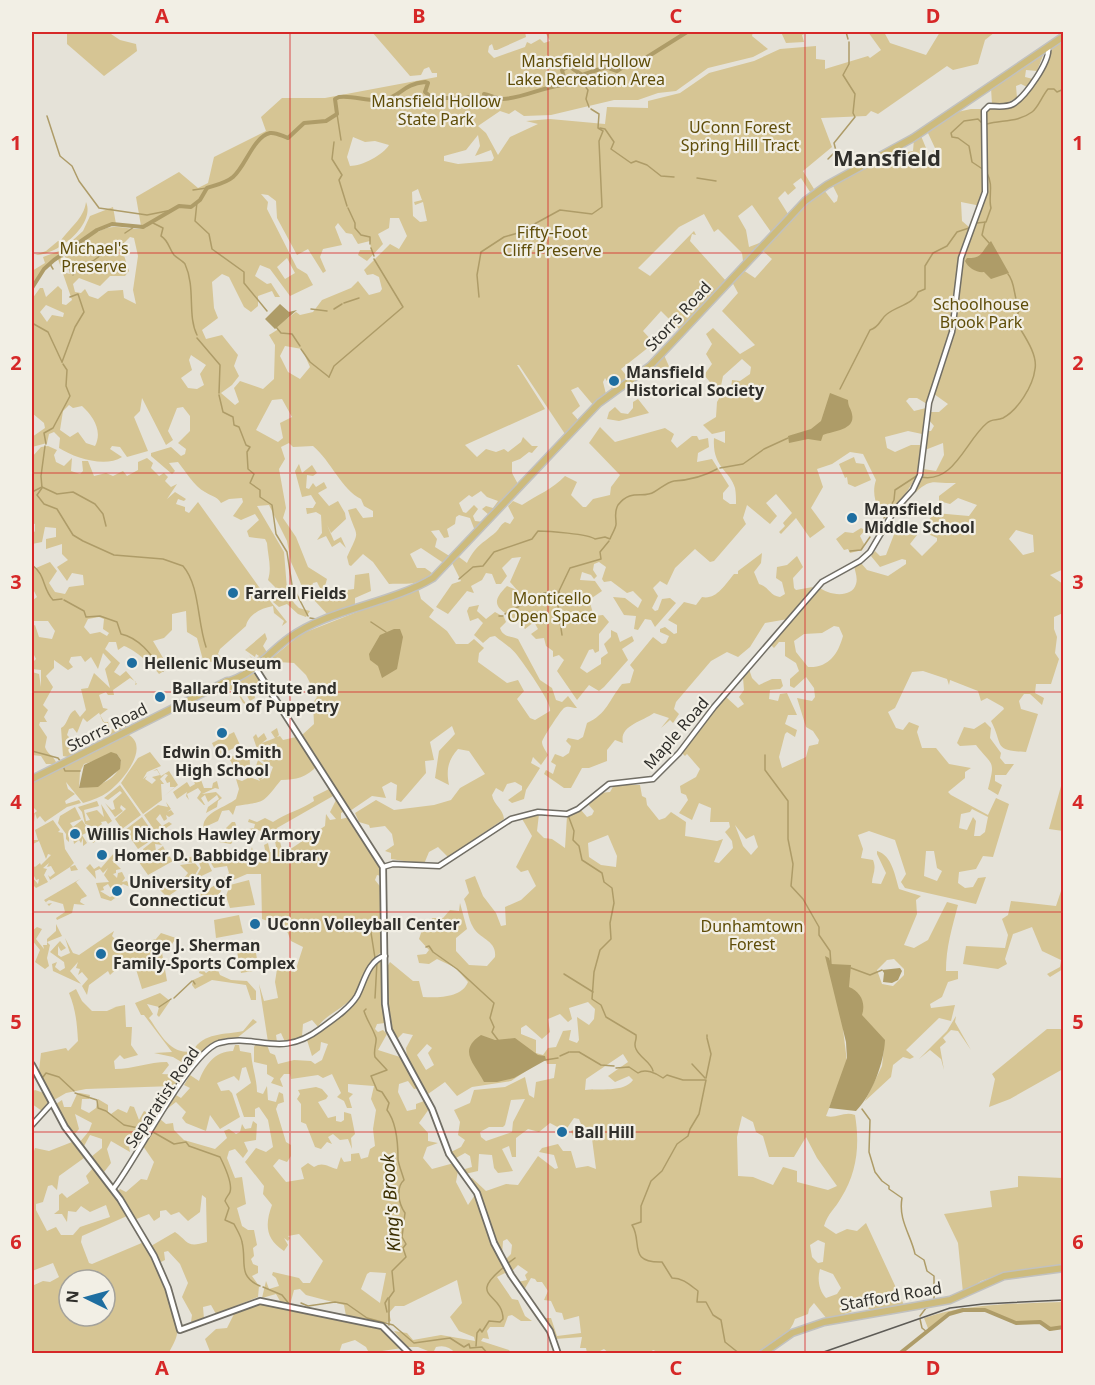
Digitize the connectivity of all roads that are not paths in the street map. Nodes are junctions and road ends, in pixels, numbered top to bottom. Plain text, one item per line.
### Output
1 (1064, 36) edge
2 (1048, 47) junction
3 (255, 667) junction
4 (32, 779) edge
5 (383, 867) junction
6 (385, 956) junction
7 (32, 1065) edge
8 (52, 1103) junction
9 (32, 1125) edge
10 (113, 1189) junction
11 (1064, 1268) edge
12 (410, 1353) edge
13 (558, 1353) edge
14 (762, 1353) edge

1 - 2 main road, Storrs Road
2 - 3 main road, Storrs Road
2 - 5 street, Maple Road
3 - 4 main road, Storrs Road
3 - 5 main road
5 - 6 main road
6 - 10 street, Separatist Road
6 - 13 main road
7 - 8 main road
8 - 9 street
8 - 10 main road
10 - 12 main road
11 - 14 main road, Stafford Road

